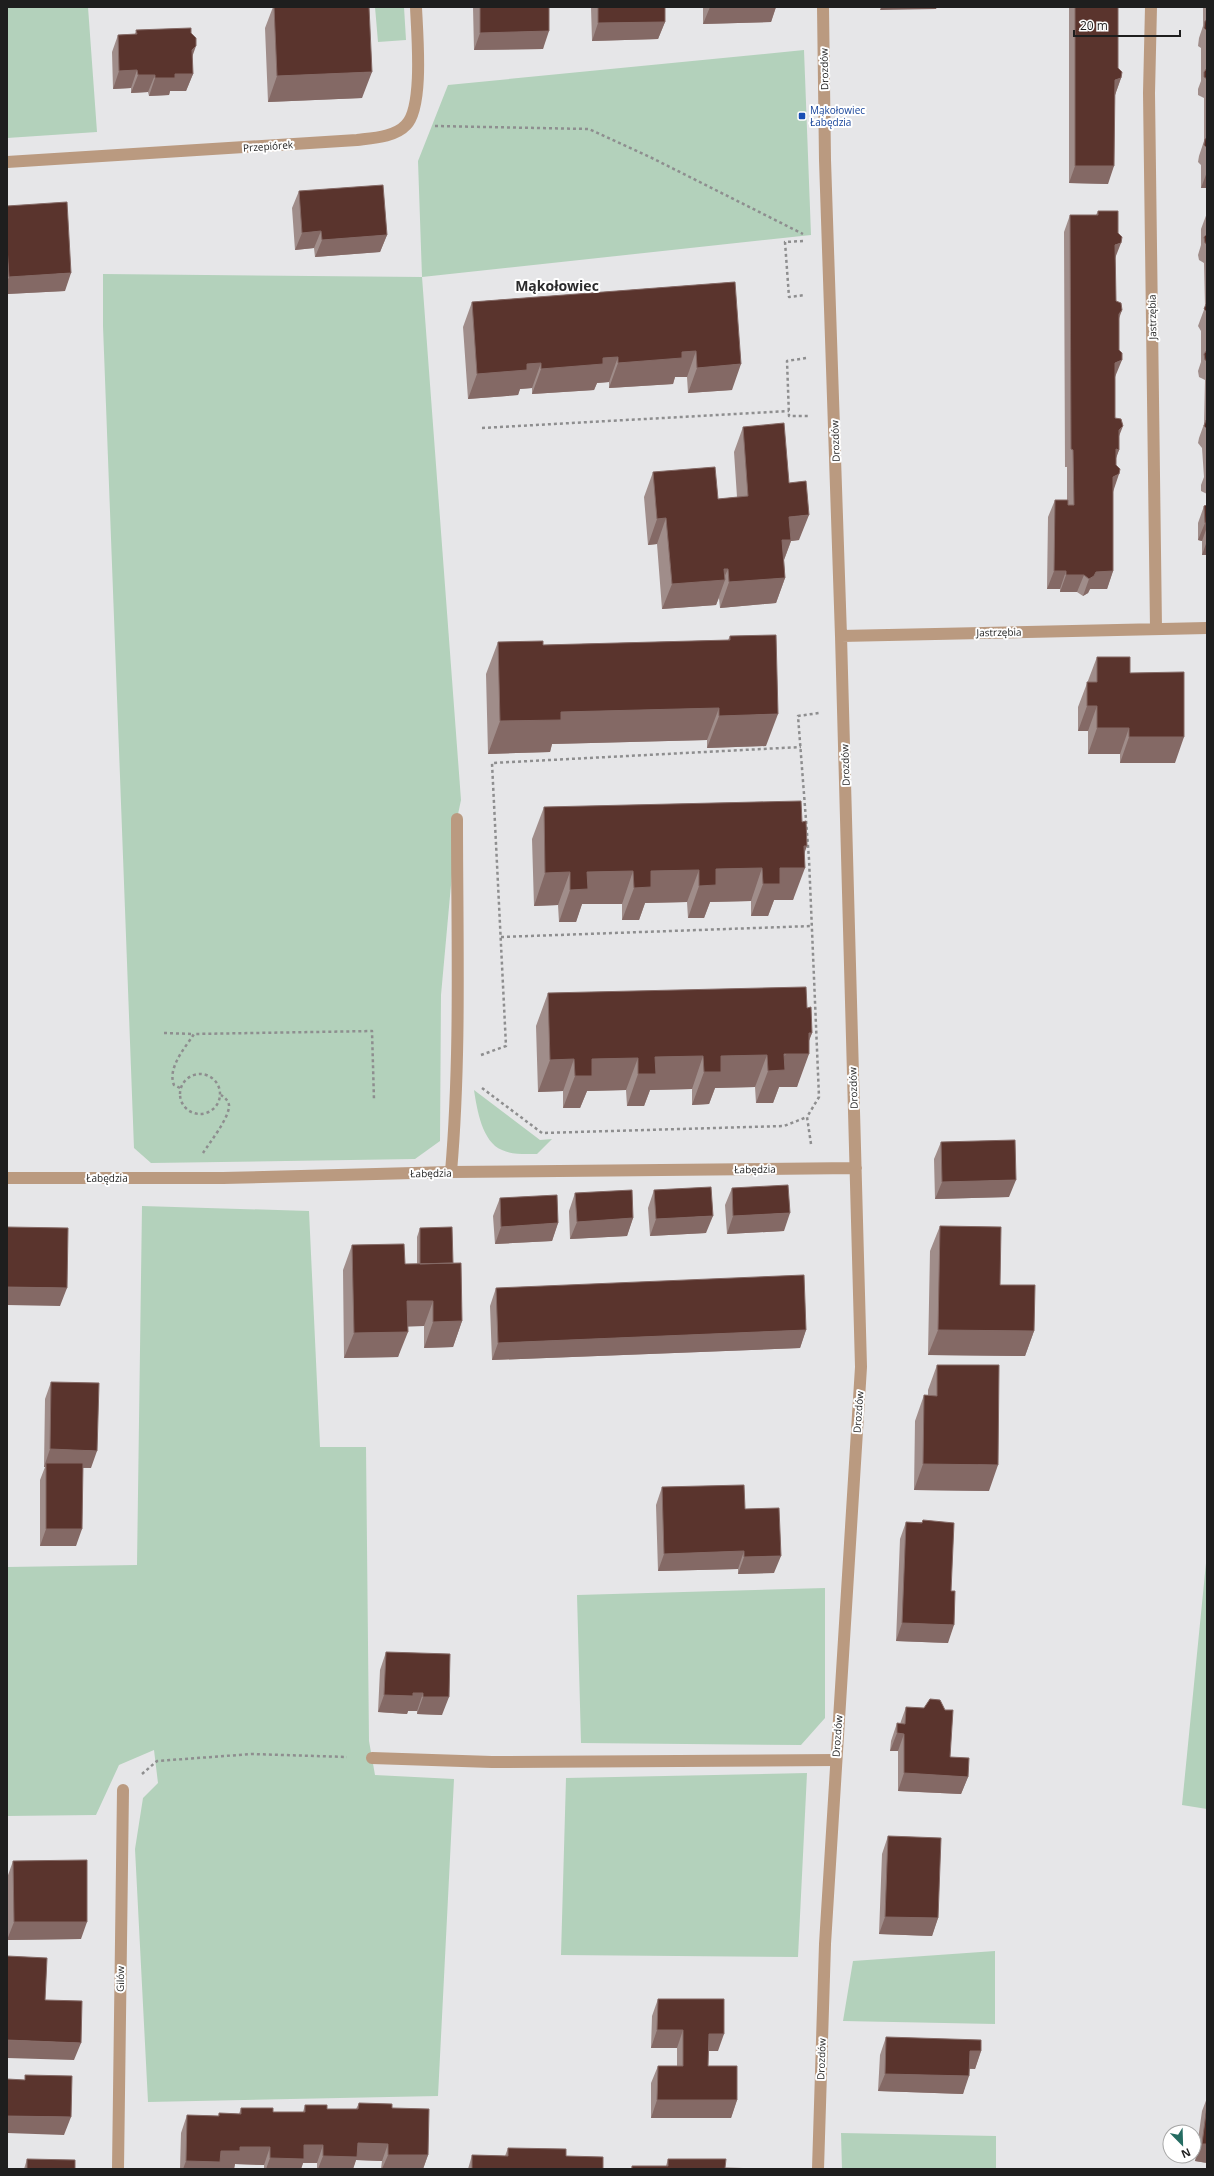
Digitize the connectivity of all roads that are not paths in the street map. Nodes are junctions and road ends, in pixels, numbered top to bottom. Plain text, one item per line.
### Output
1 (416, 7) edge
2 (823, 7) edge
3 (1151, 7) edge
4 (7, 162) edge
5 (1156, 628) junction
6 (1207, 628) edge
7 (841, 636) junction
8 (457, 819) dead end
9 (856, 1168) junction
10 (451, 1172) junction
11 (7, 1178) edge
12 (372, 1758) road end
13 (836, 1760) junction
14 (123, 1790) road end
15 (118, 2169) edge
16 (818, 2169) edge

1 - 4 street, Przepiórek
2 - 7 street, Drozdów
3 - 5 street, Jastrzębia
5 - 6 street, Jastrzębia
5 - 7 street, Jastrzębia
7 - 9 street, Drozdów
8 - 10 street
9 - 10 street, Łabędzia
9 - 13 street, Drozdów
10 - 11 street, Łabędzia
12 - 13 street
13 - 16 street, Drozdów
14 - 15 street, Gilów

